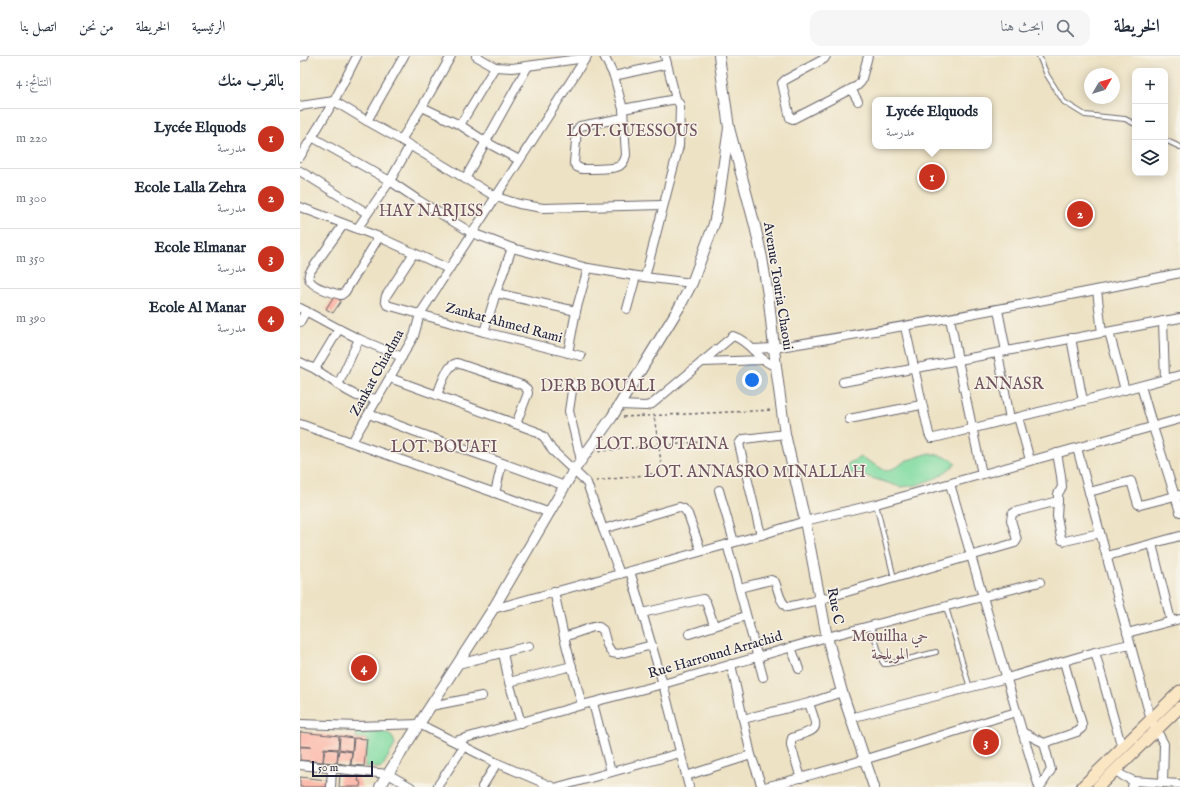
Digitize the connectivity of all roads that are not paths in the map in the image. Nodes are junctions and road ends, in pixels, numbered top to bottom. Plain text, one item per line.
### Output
1 (304, 56) edge
2 (357, 56) edge
3 (404, 56) edge
4 (451, 56) edge
5 (476, 56) edge
6 (604, 56) edge
7 (719, 56) edge
8 (826, 56) edge
9 (868, 56) edge
10 (1039, 56) edge
11 (300, 57) edge
12 (586, 57) edge
13 (666, 60) edge
14 (528, 66) junction
15 (495, 67) junction
16 (614, 76) junction
17 (851, 89) junction
18 (676, 99) junction
19 (334, 100) junction
20 (858, 101) dead end
21 (300, 106) edge
22 (422, 107) junction
23 (623, 109) junction
24 (623, 118) junction
25 (367, 121) junction
26 (1132, 122) edge
27 (460, 125) junction
28 (729, 128) junction
29 (312, 137) junction
30 (401, 140) junction
31 (1168, 141) edge
32 (486, 142) junction
33 (410, 145) junction
34 (1180, 147) edge
35 (300, 157) edge
36 (519, 160) junction
37 (300, 171) edge
38 (465, 179) junction
39 (390, 181) junction
40 (496, 197) junction
41 (663, 205) junction
42 (300, 207) edge
43 (367, 213) junction
44 (344, 224) junction
45 (357, 229) junction
46 (472, 233) junction
47 (379, 237) junction
48 (512, 248) junction
49 (414, 253) junction
50 (588, 268) junction
51 (449, 269) junction
52 (1180, 273) edge
53 (636, 276) junction
54 (645, 277) junction
55 (692, 283) junction
56 (1097, 290) junction
57 (496, 293) junction
58 (303, 309) edge
59 (627, 309) dead end
60 (998, 310) junction
61 (576, 311) junction
62 (420, 314) junction
63 (950, 318) junction
64 (1180, 318) edge
65 (1163, 321) junction
66 (300, 322) edge
67 (905, 327) junction
68 (339, 329) junction
69 (484, 332) junction
70 (1106, 332) junction
71 (1071, 338) junction
72 (359, 339) junction
73 (774, 348) junction
74 (753, 349) junction
75 (1002, 352) junction
76 (568, 353) junction
77 (582, 356) dead end
78 (402, 357) junction
79 (764, 360) junction
80 (958, 360) junction
81 (300, 362) edge
82 (702, 362) junction
83 (776, 367) junction
84 (315, 368) junction
85 (914, 368) junction
86 (1180, 375) edge
87 (390, 378) junction
88 (1165, 379) junction
89 (842, 382) dead end
90 (573, 384) dead end
91 (338, 385) junction
92 (1141, 386) junction
93 (1125, 390) junction
94 (437, 395) junction
95 (378, 399) junction
96 (1083, 401) junction
97 (619, 405) junction
98 (922, 405) junction
99 (369, 414) junction
100 (1014, 418) junction
101 (1180, 419) edge
102 (849, 420) dead end
103 (300, 424) edge
104 (516, 424) junction
105 (1153, 427) junction
106 (972, 429) junction
107 (785, 434) junction
108 (352, 442) junction
109 (1077, 448) junction
110 (1057, 453) junction
111 (584, 456) junction
112 (1030, 460) junction
113 (502, 463) junction
114 (574, 470) junction
115 (982, 474) junction
116 (950, 484) junction
117 (565, 486) junction
118 (719, 490) dead end
119 (1089, 492) junction
120 (495, 493) junction
121 (1178, 495) edge
122 (1058, 501) junction
123 (876, 504) junction
124 (1180, 512) edge
125 (550, 514) junction
126 (805, 521) junction
127 (603, 529) junction
128 (1100, 533) junction
129 (761, 535) junction
130 (1180, 536) edge
131 (731, 543) junction
132 (1152, 544) junction
133 (701, 551) junction
134 (972, 556) junction
135 (1107, 556) junction
136 (630, 571) junction
137 (620, 574) junction
138 (894, 578) junction
139 (1040, 582) dead end
140 (739, 588) junction
141 (554, 591) junction
142 (984, 597) junction
143 (820, 600) junction
144 (946, 607) junction
145 (493, 609) junction
146 (642, 613) junction
147 (746, 616) junction
148 (1180, 619) edge
149 (1171, 621) junction
150 (714, 625) junction
151 (872, 626) junction
152 (1127, 632) junction
153 (689, 634) dead end
154 (564, 637) junction
155 (827, 637) junction
156 (1130, 644) junction
157 (652, 645) junction
158 (529, 646) dead end
159 (791, 647) junction
160 (936, 652) dead end
161 (1095, 652) junction
162 (503, 653) junction
163 (758, 657) junction
164 (1064, 662) junction
165 (458, 664) junction
166 (731, 664) junction
167 (572, 666) junction
168 (799, 669) dead end
169 (763, 677) dead end
170 (1007, 678) junction
171 (509, 682) junction
172 (664, 684) junction
173 (970, 688) junction
174 (1180, 691) edge
175 (842, 692) junction
176 (482, 696) dead end
177 (593, 702) junction
178 (809, 703) junction
179 (582, 705) junction
180 (431, 706) junction
181 (1180, 707) edge
182 (1016, 712) junction
183 (850, 718) junction
184 (743, 719) junction
185 (521, 723) junction
186 (300, 724) edge
187 (418, 724) junction
188 (1154, 725) junction
189 (1022, 732) junction
190 (455, 742) junction
191 (1044, 743) junction
192 (464, 746) junction
193 (1122, 748) junction
194 (680, 753) junction
195 (751, 755) junction
196 (865, 760) junction
197 (497, 763) junction
198 (300, 765) edge
199 (332, 768) junction
200 (1115, 770) junction
201 (611, 772) junction
202 (388, 774) junction
203 (686, 776) junction
204 (796, 782) edge
205 (1162, 783) junction
206 (1133, 784) edge
207 (1180, 784) edge
208 (331, 787) edge
209 (380, 787) edge
210 (411, 787) edge
211 (437, 787) edge
212 (482, 787) edge
213 (553, 787) edge
214 (558, 787) edge
215 (689, 787) edge
216 (762, 787) edge
217 (765, 787) edge
218 (874, 787) edge
219 (1040, 787) edge
220 (1082, 787) edge
221 (1098, 787) edge

1 - 11 street
2 - 19 street
3 - 25 street
4 - 22 street
5 - 15 street
6 - 16 street
7 - 28 street, Avenue Touria Chaoui
8 - 17 street
9 - 17 street
10 - 26 lane
12 - 14 street
12 - 36 street, Zankat Chiadma
13 - 16 street
13 - 18 street
14 - 15 street
14 - 32 street
15 - 27 street
16 - 23 street
17 - 20 street
18 - 23 street
18 - 41 street
19 - 21 street
19 - 25 street
19 - 29 street
22 - 27 street
22 - 30 street
23 - 24 street
24 - 24 street
25 - 30 street
27 - 32 street
28 - 55 street
28 - 73 street, Avenue Touria Chaoui
29 - 35 street
29 - 39 street
30 - 33 street
31 - 34 lane
32 - 36 street
32 - 38 street
33 - 38 street
33 - 39 street
36 - 40 street, Zankat Chiadma
37 - 43 street
38 - 40 street
39 - 43 street
39 - 46 street
40 - 41 street
40 - 46 street, Zankat Chiadma
41 - 54 street
42 - 44 street
43 - 45 street
44 - 45 street
44 - 47 street
45 - 47 street
46 - 48 street
46 - 51 street, Zankat Chiadma
47 - 49 street
48 - 50 street
48 - 57 street
49 - 51 street
49 - 62 street, Zankat Ahmed Rami
50 - 53 street
50 - 61 street
51 - 62 street, Zankat Chiadma
52 - 56 street
53 - 54 street
53 - 59 street
54 - 55 street
55 - 97 street
56 - 60 street
56 - 70 street
57 - 61 street
57 - 69 street
58 - 66 street
58 - 68 street
60 - 63 street
60 - 75 street
61 - 76 street
62 - 69 street, Zankat Ahmed Rami
62 - 78 street, Zankat Chiadma
63 - 67 street
63 - 80 street
64 - 65 street
65 - 70 street
65 - 88 street
67 - 73 street
67 - 85 street
68 - 72 street
68 - 84 street
69 - 76 street, Zankat Ahmed Rami
70 - 71 street
70 - 93 street
71 - 75 street
71 - 96 street
72 - 78 street
72 - 91 street
73 - 74 street
73 - 83 street, Avenue Touria Chaoui
74 - 79 street
74 - 82 street
75 - 80 street
75 - 100 street
76 - 77 street, Zankat Ahmed Rami
78 - 87 street, Zankat Chiadma
79 - 82 street
79 - 83 street
80 - 85 street
80 - 106 street
81 - 84 street
82 - 97 street
83 - 107 street, Avenue Touria Chaoui
84 - 91 street
85 - 89 street
85 - 98 street
86 - 88 street
87 - 94 street
87 - 95 street, Zankat Chiadma
88 - 92 street
90 - 111 street
91 - 95 street
92 - 93 street
92 - 105 street
93 - 96 street
94 - 104 street
94 - 104 street
95 - 99 street, Zankat Chiadma
96 - 100 street
97 - 111 street
98 - 102 street
98 - 106 street
99 - 108 street, Zankat Chiadma
99 - 113 street
100 - 106 street
100 - 112 street
101 - 105 street
103 - 108 street
104 - 114 street
105 - 109 street
105 - 121 street
106 - 115 street
107 - 126 street, Avenue Touria Chaoui
107 - 129 street
108 - 120 street
109 - 110 street
109 - 119 street
110 - 112 street
110 - 122 street
111 - 114 street
112 - 115 street
113 - 117 street
113 - 120 street
114 - 117 street
114 - 127 street
115 - 116 street
116 - 123 street
116 - 134 street
117 - 125 street
118 - 131 street
119 - 121 street
119 - 128 street
120 - 125 street
121 - 124 street
122 - 128 street
122 - 134 street
123 - 126 street
123 - 138 lane
125 - 145 street
126 - 129 street
126 - 143 street, Rue C
127 - 133 street
127 - 137 street
128 - 135 street
129 - 131 street
130 - 132 street
131 - 133 street
131 - 140 street
132 - 135 street
132 - 149 street
133 - 136 street
134 - 138 street
134 - 142 street
135 - 152 street
136 - 137 street
136 - 146 street
137 - 141 street
138 - 143 street
139 - 142 street, Rue Harround Arrachid
140 - 143 street
140 - 147 street
141 - 145 street
141 - 154 street
142 - 144 street, Rue Harround Arrachid
142 - 170 street
143 - 155 street, Rue C
144 - 151 street, Rue Harround Arrachid
144 - 173 lane
145 - 165 street
146 - 150 street
146 - 157 street
147 - 150 street
147 - 163 street
148 - 149 street
149 - 152 street
150 - 153 street
151 - 155 street, Rue Harround Arrachid
151 - 160 lane
152 - 156 street
154 - 157 street
154 - 167 street
155 - 159 street, Rue Harround Arrachid
155 - 175 street, Rue C
156 - 161 street
156 - 188 street
157 - 172 street
158 - 162 street
159 - 163 street, Rue Harround Arrachid
159 - 168 street
161 - 164 street
161 - 193 street
162 - 165 street
162 - 171 street
163 - 166 street, Rue Harround Arrachid
163 - 169 street
164 - 170 street
164 - 191 street
165 - 180 street
166 - 172 street, Rue Harround Arrachid
166 - 184 street
167 - 171 street
167 - 179 street
170 - 173 street
170 - 182 street
171 - 185 street
172 - 177 street, Rue Harround Arrachid
172 - 194 street
173 - 183 street
174 - 188 main road
175 - 178 street
175 - 183 street, Rue C
176 - 180 street
177 - 179 street, Rue Harround Arrachid
177 - 201 street
178 - 184 street
178 - 204 street
179 - 185 street, Rue Harround Arrachid
180 - 187 street
181 - 188 main road
182 - 189 street
182 - 196 street
183 - 196 street, Rue C
184 - 195 street
185 - 190 street, Rue Harround Arrachid
186 - 187 street
187 - 190 street
187 - 202 street
188 - 193 main road
188 - 200 main road
188 - 205 street
189 - 191 street
189 - 219 street
190 - 192 street
191 - 219 street
192 - 197 street
192 - 211 street
193 - 220 main road
194 - 201 street
194 - 203 street
195 - 203 street
195 - 216 street
196 - 204 street
196 - 218 street, Rue C
197 - 212 street
197 - 213 street
198 - 199 street
199 - 202 street
199 - 208 street
200 - 206 street
200 - 221 main road
201 - 214 street
202 - 209 street
202 - 210 street
203 - 215 street
204 - 217 street
205 - 206 street
205 - 207 street

